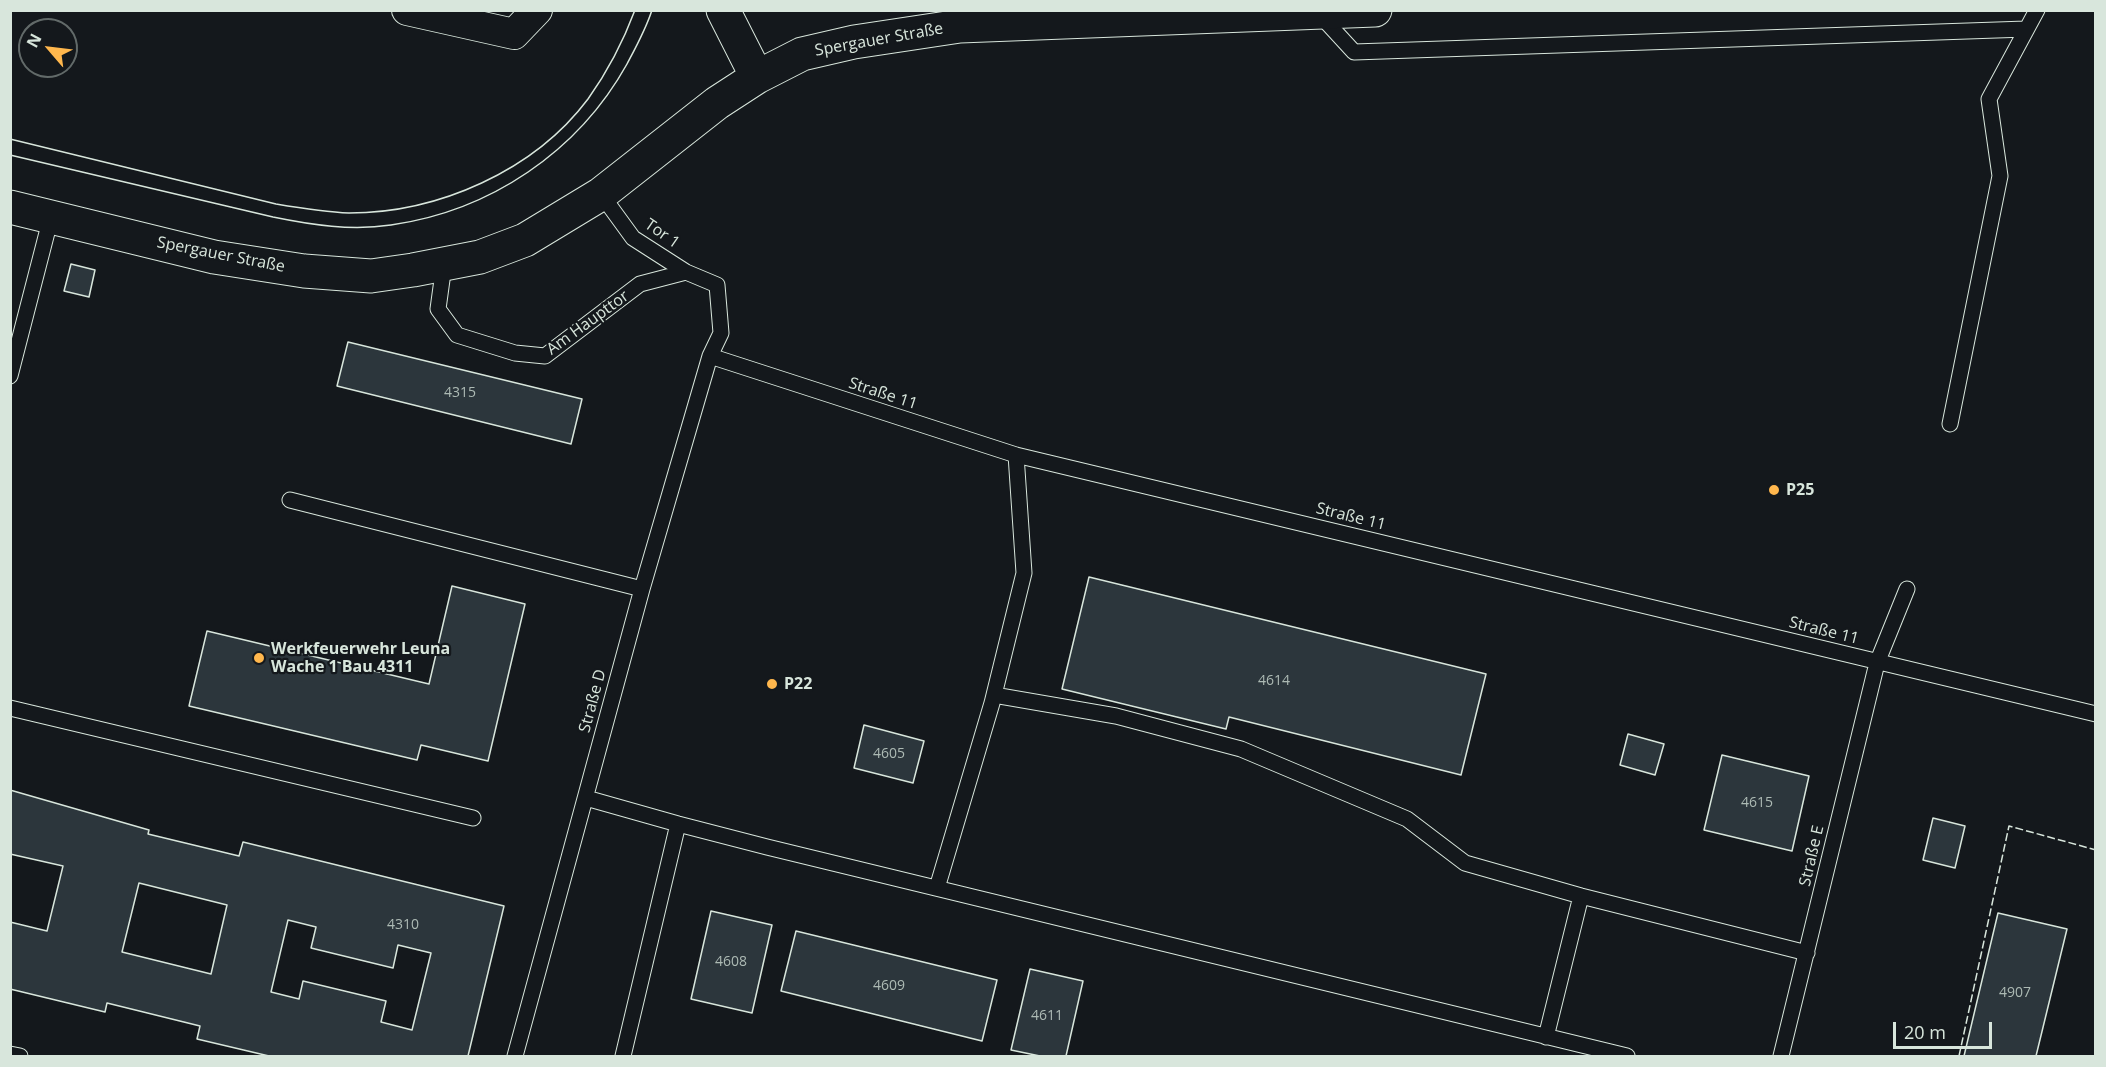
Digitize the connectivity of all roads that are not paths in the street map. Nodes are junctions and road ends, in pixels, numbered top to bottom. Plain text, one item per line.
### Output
1 (407, 10) edge
2 (537, 10) edge
3 (723, 10) edge
4 (1375, 10) edge
5 (2037, 10) edge
6 (1318, 13) junction
7 (2026, 29) junction
8 (757, 77) junction
9 (601, 194) junction
10 (10, 207) edge
11 (51, 217) junction
12 (440, 266) junction
13 (686, 272) junction
14 (16, 333) edge
15 (710, 356) junction
16 (10, 376) edge
17 (1950, 424) dead end
18 (1016, 455) junction
19 (290, 500) dead end
20 (642, 589) junction
21 (1906, 589) dead end
22 (1877, 663) junction
23 (994, 695) junction
24 (10, 708) edge
25 (2096, 714) edge
26 (585, 798) junction
27 (473, 818) dead end
28 (678, 824) junction
29 (937, 888) junction
30 (1581, 896) junction
31 (1807, 953) junction
32 (1546, 1037) junction
33 (10, 1054) edge
34 (20, 1056) edge
35 (515, 1056) edge
36 (626, 1056) edge
37 (1627, 1056) edge
38 (1781, 1056) edge

1 - 2 street
3 - 8 main road
4 - 6 main road, Spergauer Straße
5 - 7 lane
6 - 7 lane
6 - 8 main road, Spergauer Straße
7 - 17 lane
8 - 9 main road, Spergauer Straße
9 - 12 main road, Spergauer Straße
9 - 13 lane, Tor 1
10 - 11 main road, Spergauer Straße
11 - 12 main road, Spergauer Straße
11 - 14 lane
12 - 13 lane, Am Haupttor
13 - 15 lane
14 - 16 lane
15 - 18 lane, Straße 11
15 - 20 lane, Straße D
18 - 22 lane, Straße 11
18 - 23 lane
19 - 20 lane
20 - 26 lane, Straße D
21 - 22 lane, Straße E
22 - 25 lane, Straße 11
22 - 31 lane, Straße E
23 - 29 lane
23 - 30 lane
24 - 27 lane
26 - 28 lane
26 - 35 lane, Straße D
28 - 29 lane
28 - 36 lane
29 - 32 lane
30 - 31 lane
30 - 32 lane
31 - 38 lane, Straße E
32 - 37 lane
33 - 34 lane

